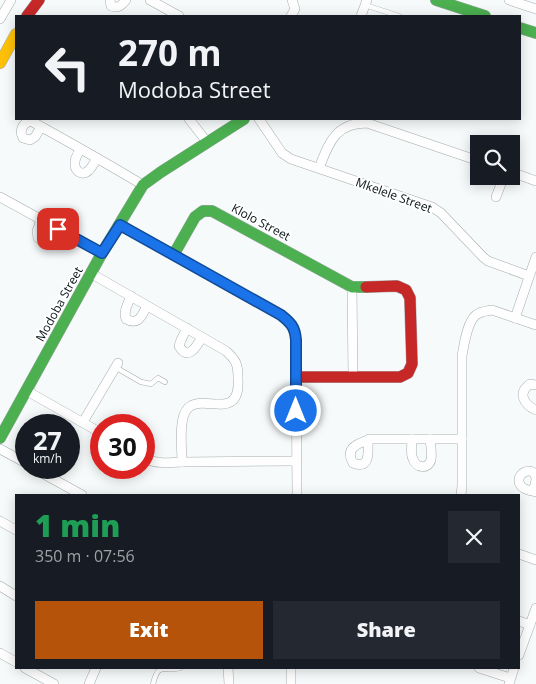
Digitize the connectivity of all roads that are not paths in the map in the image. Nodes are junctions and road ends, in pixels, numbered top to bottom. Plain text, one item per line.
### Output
1 (11, 0) edge
2 (38, 0) edge
3 (110, 0) edge
4 (126, 0) edge
5 (150, 0) edge
6 (292, 0) edge
7 (436, 0) edge
8 (510, 0) edge
9 (366, 3) edge
10 (536, 9) edge
11 (472, 14) edge
12 (28, 15) edge
13 (173, 15) edge
14 (291, 15) edge
15 (361, 15) edge
16 (396, 15) edge
17 (0, 19) edge
18 (521, 28) edge
19 (536, 33) edge
20 (15, 36) edge
21 (0, 63) edge
22 (190, 120) edge
23 (242, 120) edge
24 (260, 120) edge
25 (42, 127) dead end
26 (207, 142) junction
27 (81, 149) junction
28 (97, 158) junction
29 (470, 158) edge
30 (319, 168) junction
31 (520, 175) edge
32 (536, 181) edge
33 (143, 185) junction
34 (501, 185) edge
35 (496, 197) dead end
36 (0, 199) edge
37 (42, 220) junction
38 (120, 225) junction
39 (58, 229) junction
40 (102, 253) junction
41 (174, 254) junction
42 (536, 257) edge
43 (92, 274) junction
44 (529, 276) junction
45 (352, 287) junction
46 (131, 296) junction
47 (147, 306) junction
48 (515, 318) junction
49 (536, 325) edge
50 (187, 328) junction
51 (202, 337) junction
52 (117, 365) joint
53 (296, 377) junction
54 (353, 377) junction
55 (165, 382) dead end
56 (536, 385) edge
57 (26, 392) junction
58 (536, 410) edge
59 (83, 422) junction
60 (90, 427) edge
61 (0, 438) edge
62 (412, 439) junction
63 (430, 439) junction
64 (462, 439) junction
65 (368, 440) dead end
66 (0, 449) edge
67 (15, 458) edge
68 (296, 461) junction
69 (155, 462) edge
70 (182, 462) junction
71 (53, 479) edge
72 (80, 494) edge
73 (297, 494) edge
74 (461, 494) edge
75 (0, 521) edge
76 (15, 529) edge
77 (520, 554) edge
78 (536, 560) edge
79 (0, 586) edge
80 (15, 595) edge
81 (536, 608) edge
82 (520, 621) edge
83 (530, 625) junction
84 (520, 652) edge
85 (0, 653) edge
86 (15, 661) edge
87 (27, 669) edge
88 (96, 669) edge
89 (160, 669) edge
90 (160, 669) edge
91 (177, 669) edge
92 (228, 669) edge
93 (291, 669) edge
94 (481, 669) edge
95 (514, 669) edge
96 (509, 681) edge
97 (54, 684) edge
98 (89, 684) edge
99 (153, 684) edge
100 (229, 684) edge
101 (291, 684) edge

1 - 17 street
2 - 12 street
3 - 4 street
5 - 13 street
6 - 14 street
7 - 11 street
8 - 10 street
9 - 15 street
9 - 16 lane
18 - 19 street
20 - 21 street
22 - 26 street
23 - 26 street, Modoba Street
24 - 30 street, Mkelele Street
25 - 27 street
26 - 33 street, Modoba Street
27 - 28 street
27 - 28 street
28 - 33 street
29 - 30 street
30 - 44 street, Mkelele Street
31 - 32 street
33 - 38 street, Modoba Street
34 - 35 street
36 - 37 street
37 - 39 street
37 - 39 street
38 - 40 street, Modoba Street
38 - 41 street
39 - 40 street
40 - 43 street, Modoba Street
41 - 45 street, Klolo Street
41 - 53 street
42 - 44 street
43 - 46 street
43 - 57 street, Modoba Street
44 - 48 street
45 - 54 street
45 - 54 street
46 - 47 street
46 - 47 street
47 - 50 street
48 - 49 street
48 - 64 street
50 - 51 street
50 - 51 street
51 - 70 street
52 - 55 lane
52 - 59 street
53 - 54 street
53 - 68 street
56 - 58 street
57 - 59 street
57 - 61 street, Modoba Street
59 - 60 street
62 - 63 street
62 - 63 street
62 - 65 street
63 - 64 street
64 - 74 street
66 - 67 street
68 - 70 street
68 - 73 street
69 - 70 street
71 - 72 street
75 - 76 street
77 - 78 street
79 - 80 street
81 - 83 street
82 - 83 street
83 - 84 street
85 - 86 street
87 - 97 street
88 - 98 street
89 - 91 lane
90 - 99 lane
92 - 100 street
93 - 101 street
94 - 96 street
95 - 96 street

